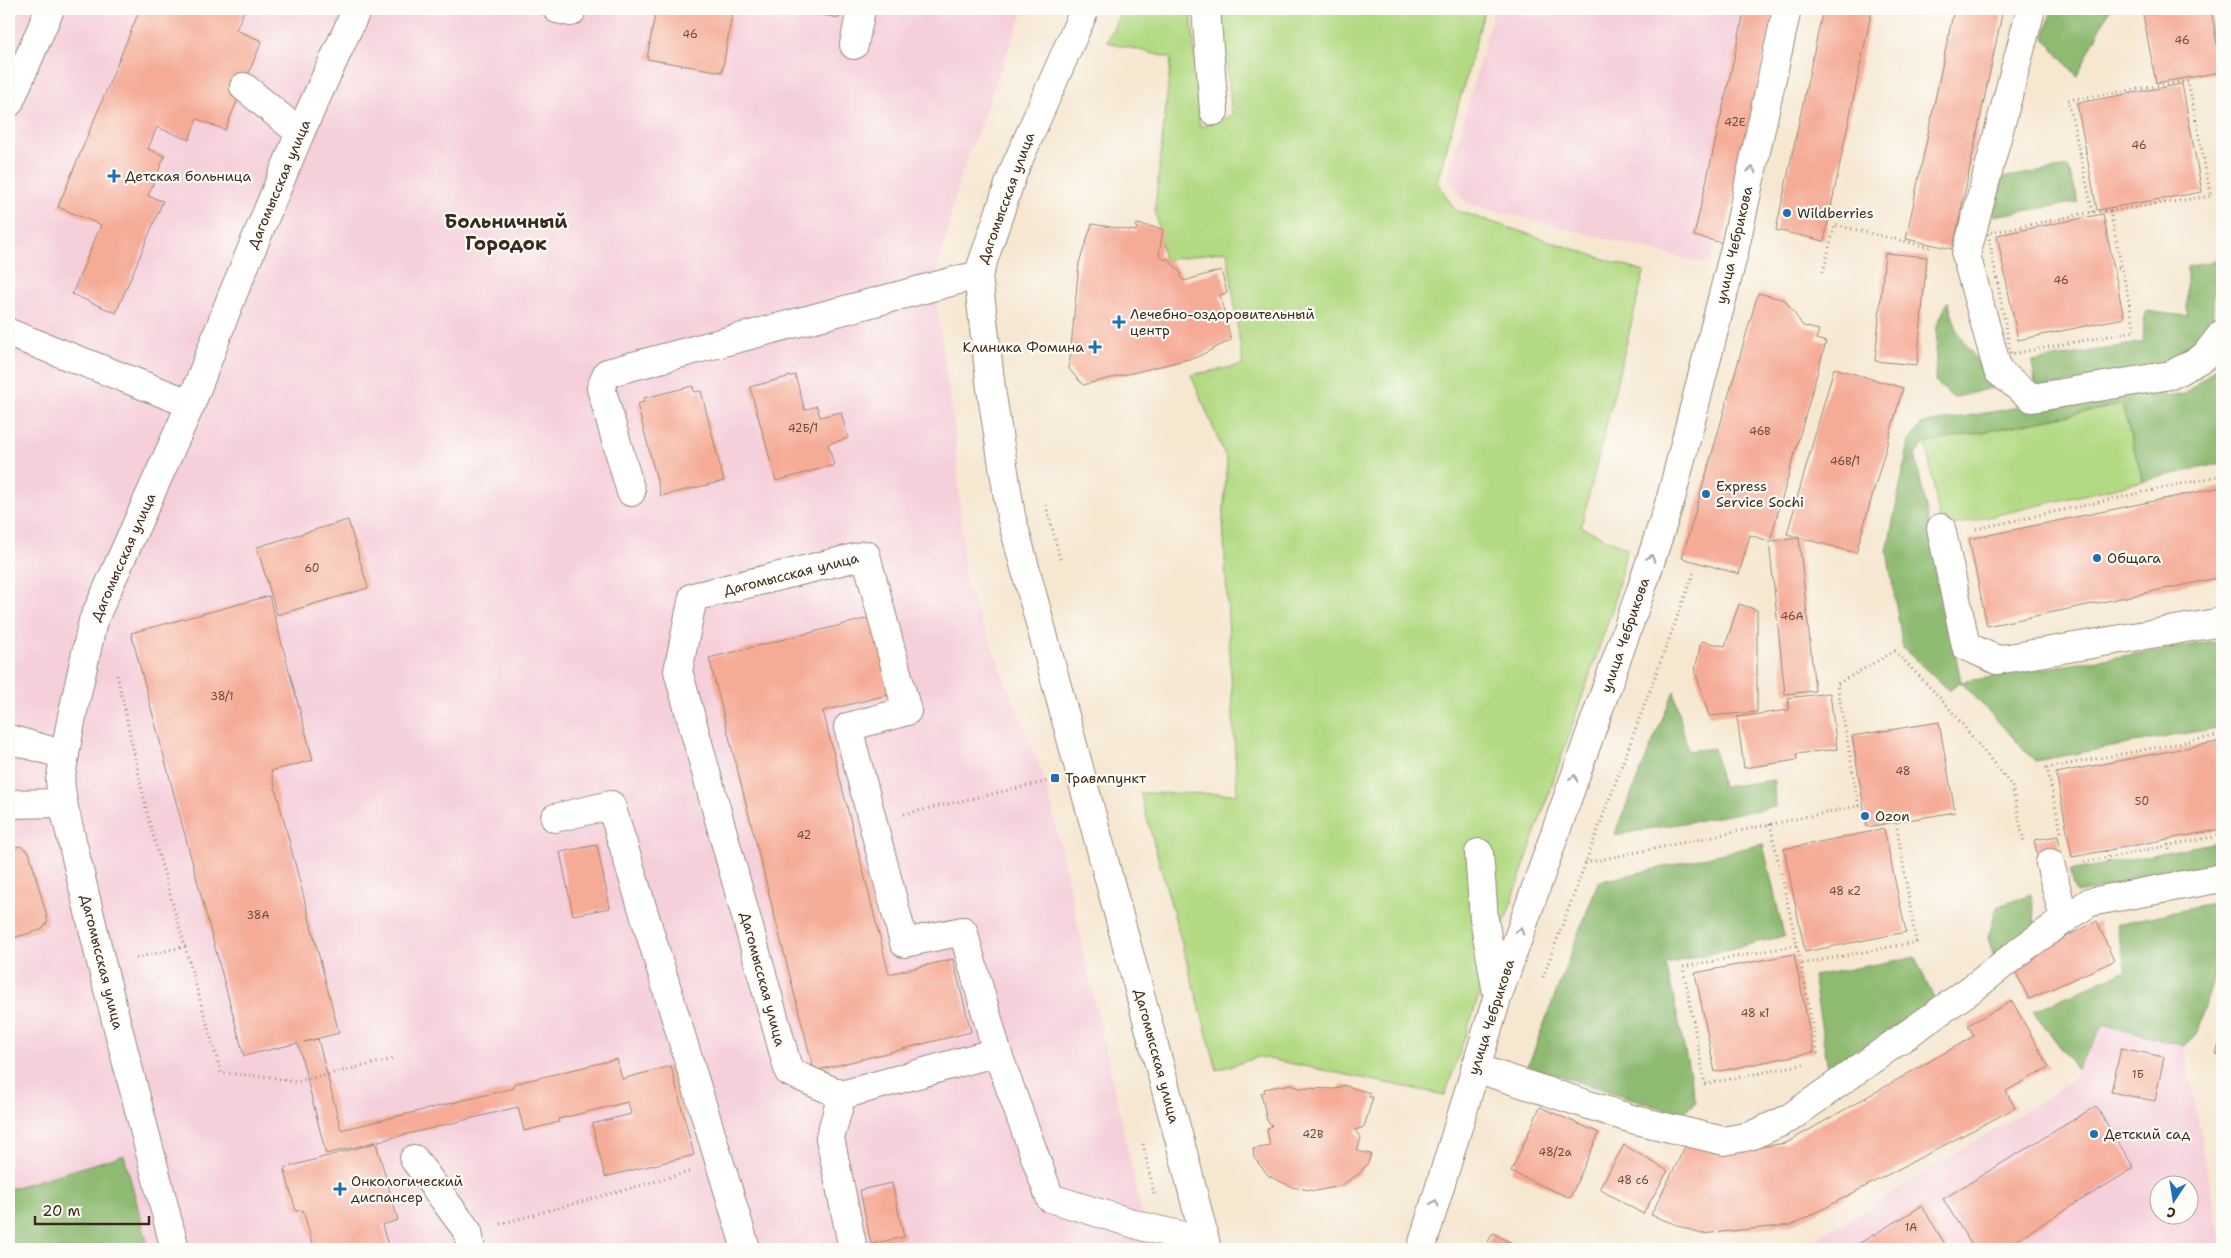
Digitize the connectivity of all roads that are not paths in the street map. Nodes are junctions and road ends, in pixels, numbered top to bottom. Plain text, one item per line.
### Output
1 (50, 9) edge
2 (357, 9) edge
3 (861, 9) edge
4 (1085, 9) edge
5 (1206, 9) edge
6 (1787, 9) edge
7 (2031, 9) edge
8 (854, 45) dead end
9 (244, 86) dead end
10 (9, 103) edge
11 (1214, 111) dead end
12 (300, 133) junction
13 (978, 276) junction
14 (9, 333) edge
15 (2222, 334) edge
16 (191, 404) junction
17 (631, 492) dead end
18 (1942, 532) road end
19 (2222, 622) edge
20 (9, 739) edge
21 (65, 755) junction
22 (63, 803) junction
23 (9, 804) edge
24 (555, 818) dead end
25 (1479, 853) dead end
26 (2050, 863) dead end
27 (2222, 878) edge
28 (2064, 919) junction
29 (1498, 995) junction
30 (997, 1052) junction
31 (1474, 1068) junction
32 (842, 1095) junction
33 (414, 1159) dead end
34 (470, 1241) edge
35 (1206, 1245) edge
36 (175, 1249) edge
37 (746, 1249) edge
38 (853, 1249) edge
39 (1421, 1249) edge

1 - 10 street
2 - 12 street, Дагомысская улица
3 - 8 street
4 - 13 street, Дагомысская улица
5 - 11 street
29 -> 6 street, улица Чебрикова
7 - 15 street
9 - 12 street
12 - 16 street, Дагомысская улица
13 - 17 street
13 - 35 street, Дагомысская улица
14 - 16 street
16 - 21 street, Дагомысская улица
18 - 19 street
20 - 21 street
21 - 22 street, Дагомысская улица
22 - 23 street
22 - 36 street, Дагомысская улица
24 - 37 street
25 - 29 street
26 - 28 street
27 - 28 street
28 - 31 street
29 - 31 street, улица Чебрикова
30 - 32 street
30 - 32 street, Дагомысская улица
30 - 35 street, Дагомысская улица
39 -> 31 street, улица Чебрикова
32 - 38 street
33 - 34 street

